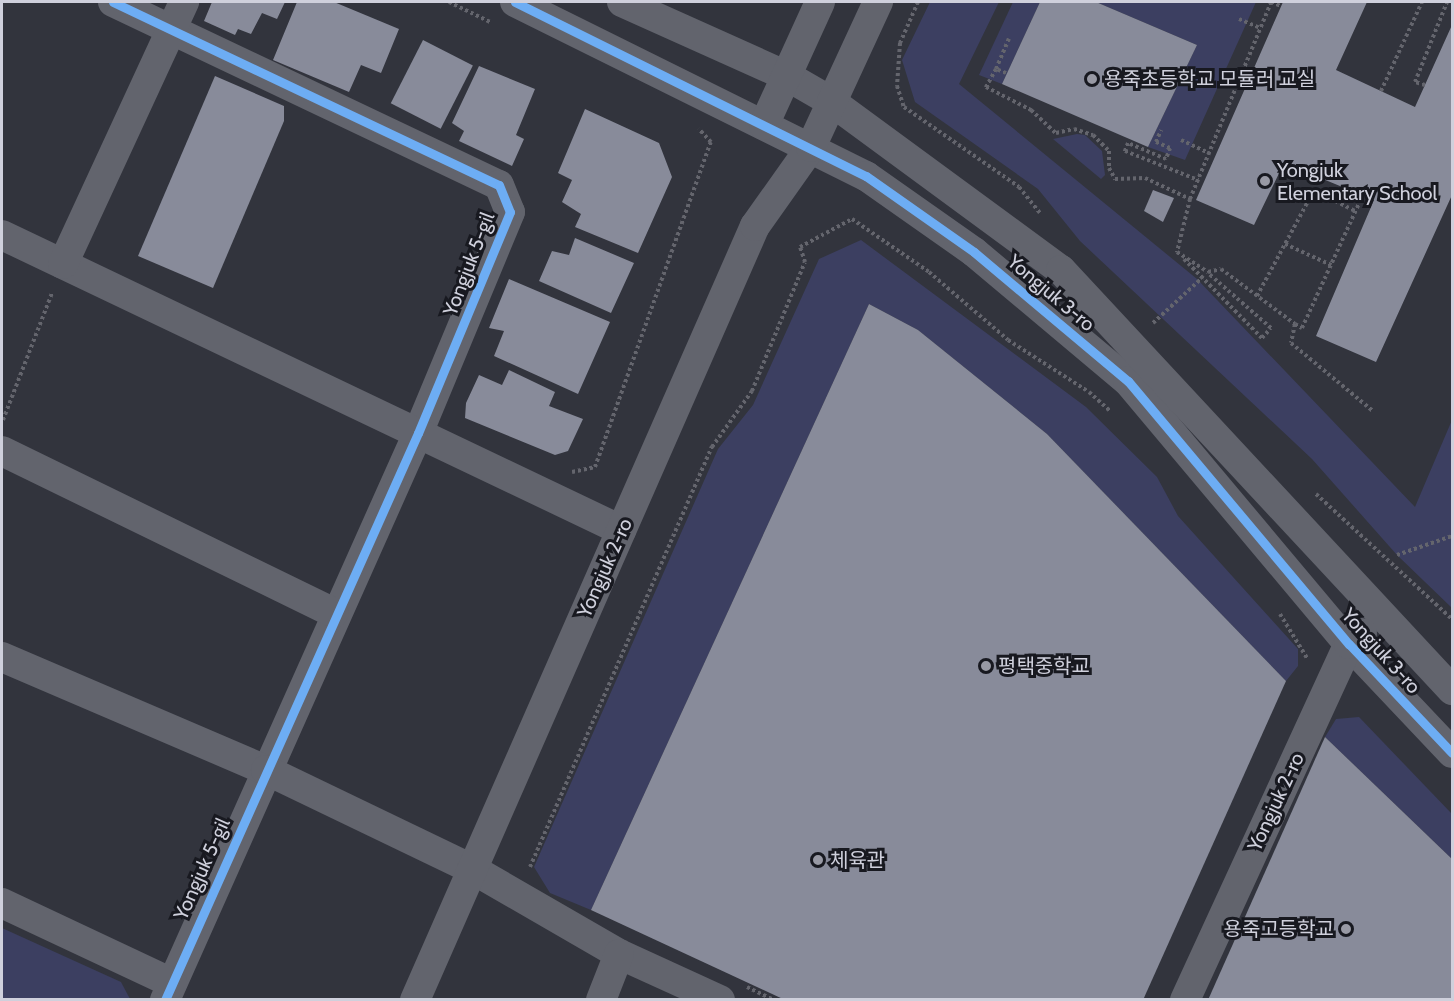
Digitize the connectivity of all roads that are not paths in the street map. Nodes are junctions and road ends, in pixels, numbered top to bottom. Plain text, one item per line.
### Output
1 (113, 2) edge
2 (515, 2) edge
3 (622, 2) edge
4 (820, 2) edge
5 (878, 2) edge
6 (178, 14) edge
7 (787, 76) junction
8 (832, 102) junction
9 (764, 125) junction
10 (811, 147) junction
11 (2, 235) edge
12 (63, 264) junction
13 (418, 432) junction
14 (2, 451) edge
15 (621, 530) junction
16 (334, 613) junction
17 (1383, 615) junction
18 (1349, 644) junction
19 (2, 657) edge
20 (1452, 690) edge
21 (1452, 753) edge
22 (266, 771) junction
23 (472, 869) junction
24 (2, 903) edge
25 (620, 954) junction
26 (168, 991) edge
27 (731, 992) edge
28 (415, 999) edge
29 (602, 999) edge
30 (1185, 999) edge

1 - 6 street, Yongjuk 5-gil
2 - 9 street, Yongjuk 3-ro
3 - 7 street
4 - 7 street
5 - 8 street, Yongjuk 2-ro
6 - 12 street
6 - 13 street, Yongjuk 5-gil
7 - 8 street
7 - 9 street
8 - 10 street, Yongjuk 2-ro
8 - 17 street
9 - 10 street, Yongjuk 3-ro
10 - 15 street, Yongjuk 2-ro
10 - 18 street, Yongjuk 3-ro
11 - 12 street
12 - 13 street
13 - 15 street
13 - 16 street, Yongjuk 5-gil
14 - 16 street
15 - 23 street, Yongjuk 2-ro
16 - 22 street, Yongjuk 5-gil
17 - 18 street, Yongjuk 2-ro
17 - 20 street
18 - 21 street, Yongjuk 3-ro
18 - 30 street, Yongjuk 2-ro
19 - 22 street
22 - 23 street
22 - 26 street, Yongjuk 5-gil
23 - 25 street
23 - 28 street, Yongjuk 2-ro
24 - 26 street, Yongjuk 5-gil
25 - 27 street
25 - 29 street

